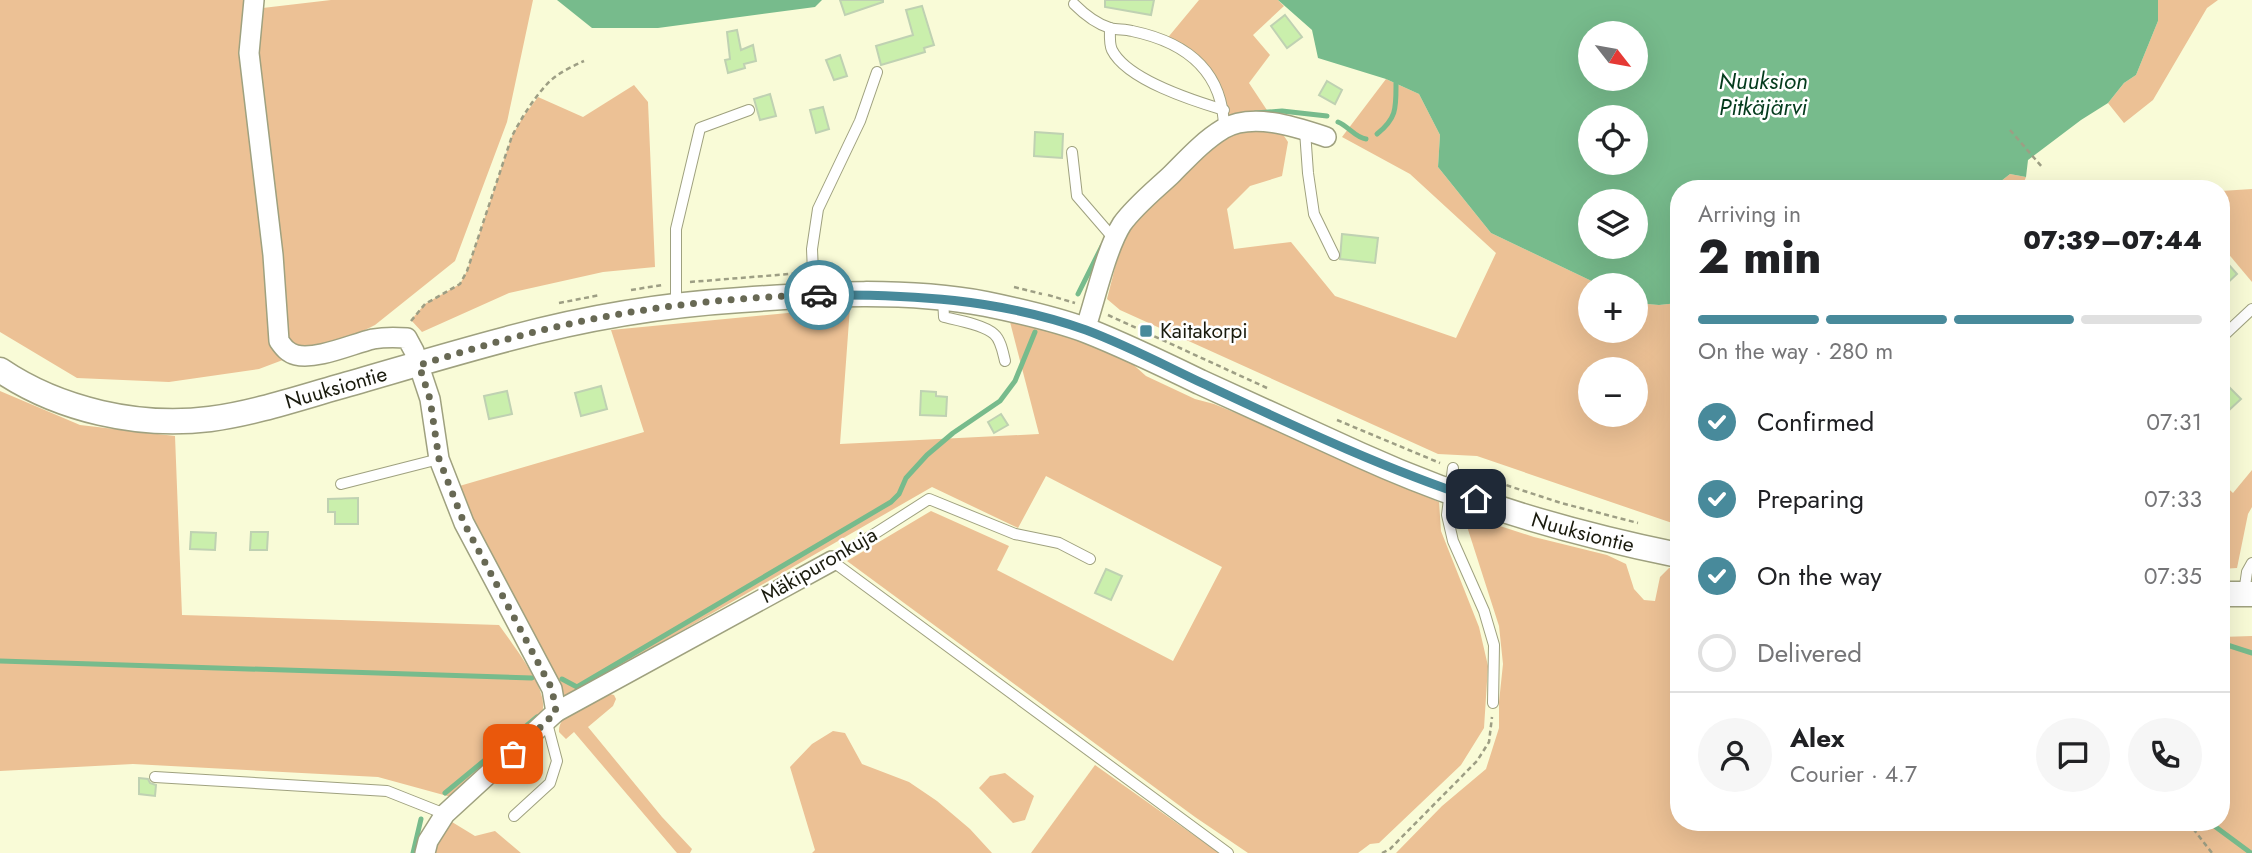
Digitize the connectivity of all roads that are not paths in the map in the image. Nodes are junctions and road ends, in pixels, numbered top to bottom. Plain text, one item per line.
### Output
1 (254, 0) edge
2 (1074, 4) dead end
3 (1110, 28) junction
4 (877, 72) dead end
5 (749, 110) dead end
6 (1224, 119) junction
7 (1305, 130) junction
8 (1326, 137) dead end
9 (1072, 152) dead end
10 (1115, 240) junction
11 (1334, 255) dead end
12 (814, 284) junction
13 (675, 294) junction
14 (943, 298) junction
15 (2252, 309) edge
16 (1089, 319) junction
17 (2230, 330) edge
18 (1005, 361) dead end
19 (419, 365) junction
20 (0, 370) edge
21 (439, 459) junction
22 (1451, 479) junction
23 (341, 484) dead end
24 (1670, 553) edge
25 (1090, 559) dead end
26 (832, 561) junction
27 (2252, 564) edge
28 (2239, 594) edge
29 (1493, 704) road end
30 (552, 718) junction
31 (155, 777) dead end
32 (445, 814) junction
33 (514, 816) dead end
34 (425, 853) edge
35 (1228, 853) edge

1 - 19 street
2 - 3 lane
3 - 6 lane
3 - 6 lane
4 - 12 lane
5 - 13 lane
6 - 7 street
6 - 10 street
7 - 8 street
7 - 11 lane
9 - 10 lane
10 - 16 street
12 - 13 street, Nuuksiontie
12 - 14 street, Nuuksiontie
13 - 19 street, Nuuksiontie
14 - 16 street, Nuuksiontie
14 - 18 lane
15 - 17 lane
16 - 22 street, Nuuksiontie
19 - 20 street, Nuuksiontie
19 - 21 street
21 - 23 lane
21 - 30 street
22 - 24 street, Nuuksiontie
22 - 29 lane
25 - 26 lane, Mäkipuronkuja
26 - 30 street, Mäkipuronkuja
26 - 35 lane
27 - 28 lane
30 - 32 street, Mäkipuronkuja
30 - 33 lane
31 - 32 lane
32 - 34 street, Mäkipuronkuja

